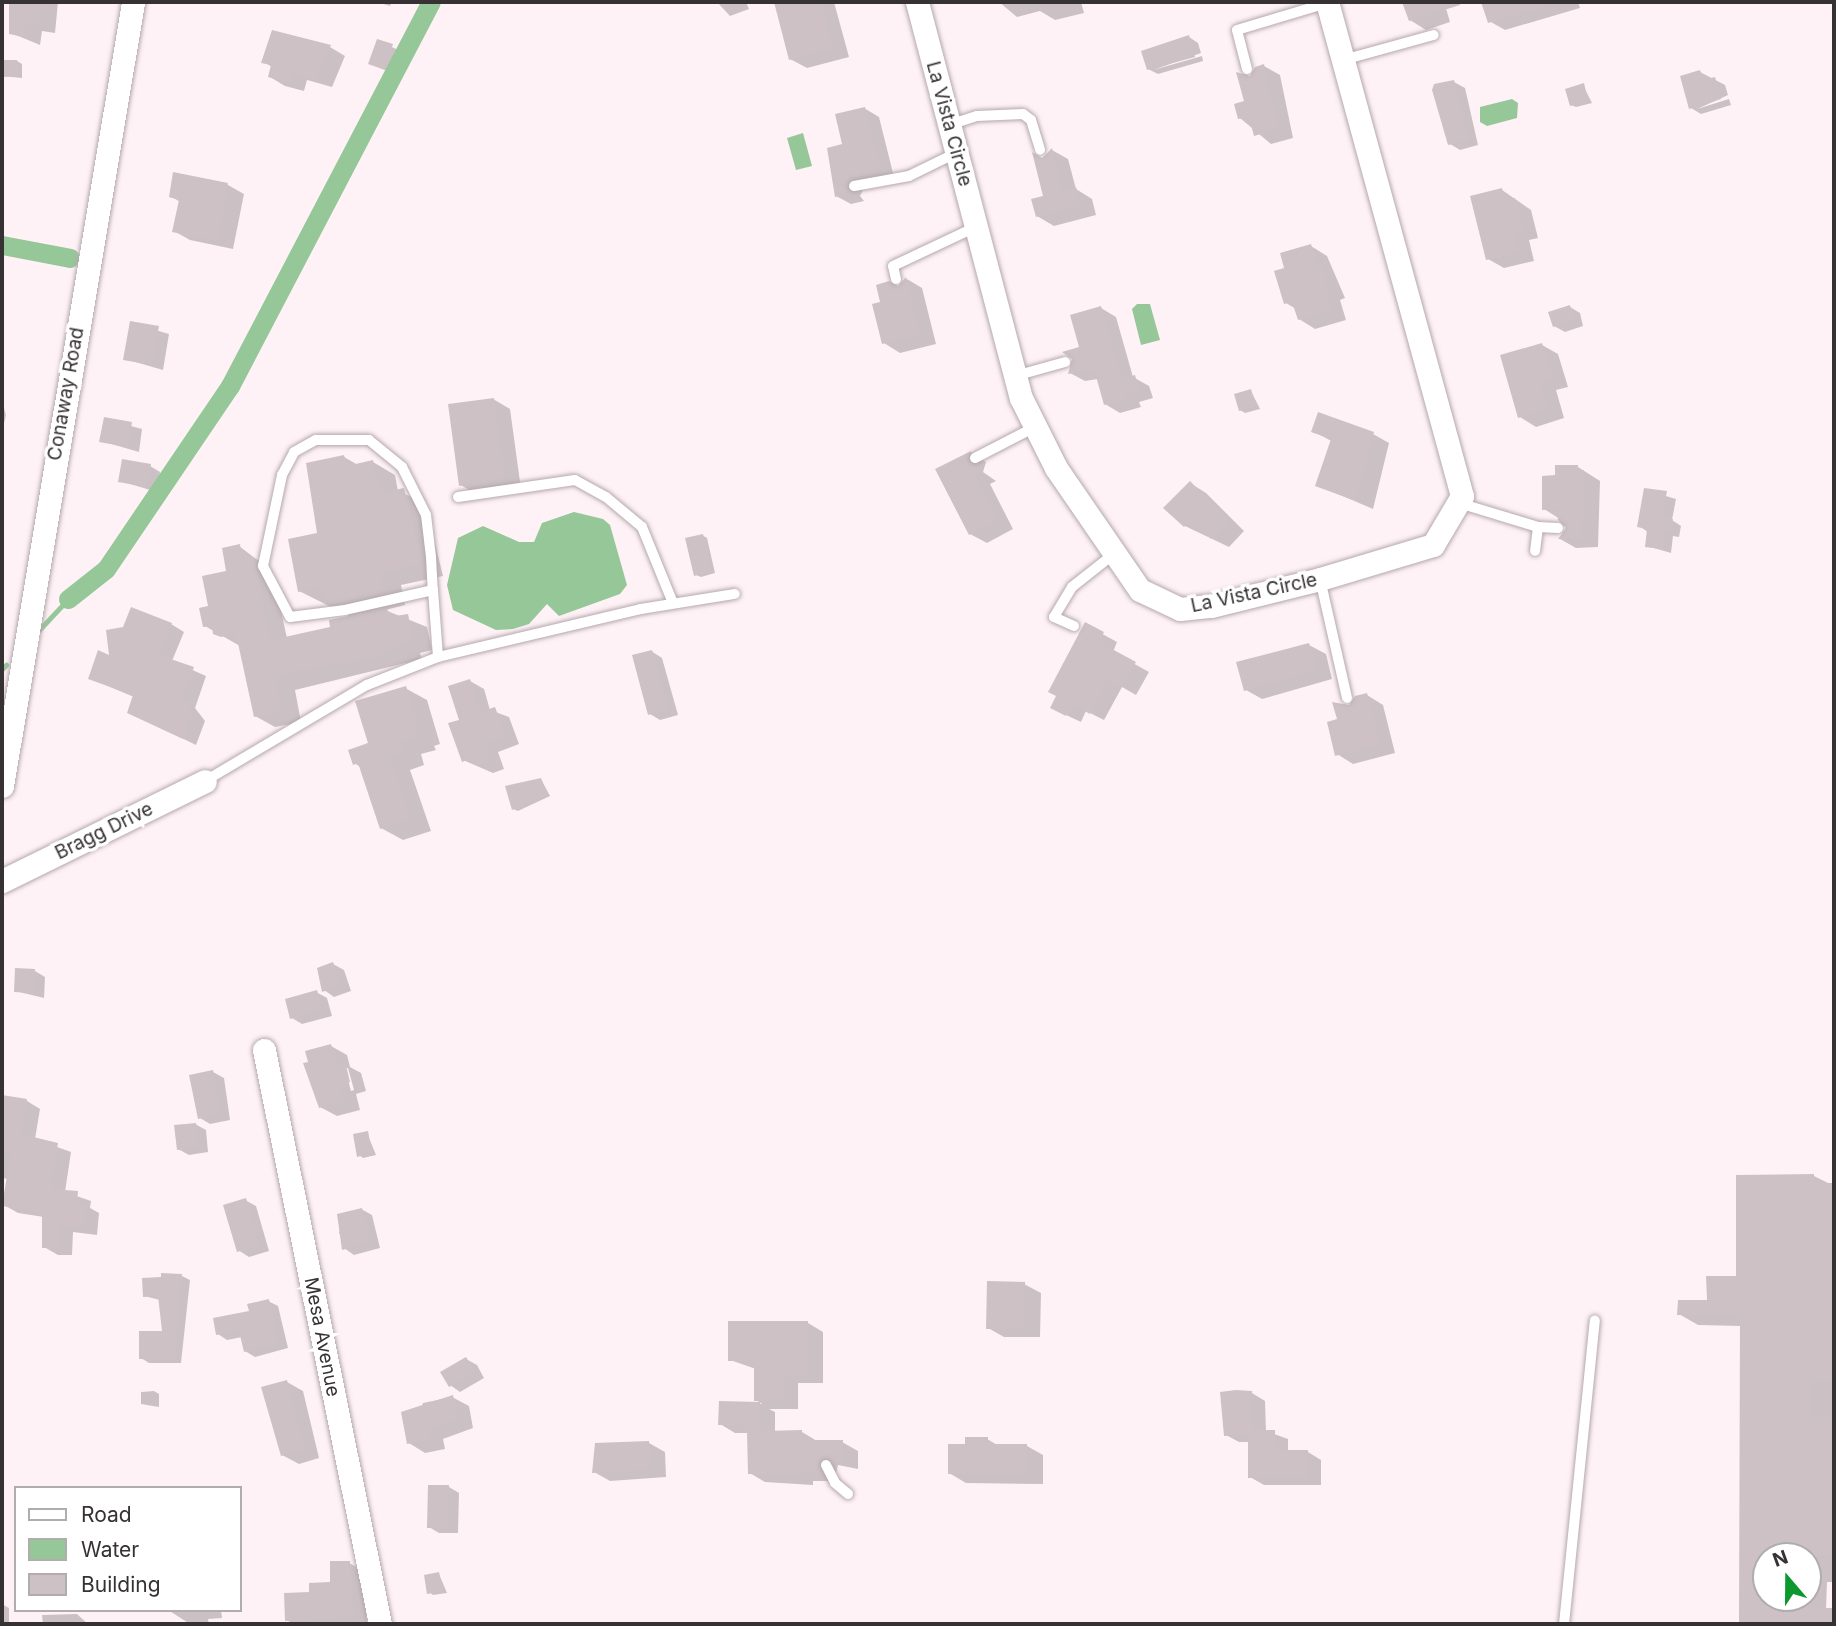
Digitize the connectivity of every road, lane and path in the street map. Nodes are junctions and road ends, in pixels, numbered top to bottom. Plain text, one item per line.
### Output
1 (133, 2) edge
2 (917, 2) edge
3 (1327, 2) edge
4 (1434, 34) dead end
5 (1343, 60) junction
6 (1247, 69) dead end
7 (949, 125) junction
8 (1040, 150) dead end
9 (956, 153) junction
10 (854, 186) dead end
11 (976, 227) junction
12 (897, 279) dead end
13 (1065, 362) dead end
14 (1015, 376) junction
15 (1035, 426) junction
16 (975, 458) dead end
17 (458, 497) dead end
18 (1459, 503) junction
19 (1538, 527) junction
20 (1558, 528) dead end
21 (1535, 551) dead end
22 (1115, 553) junction
23 (1320, 579) junction
24 (433, 590) junction
25 (735, 594) dead end
26 (673, 603) junction
27 (1074, 626) dead end
28 (438, 657) junction
29 (1347, 698) dead end
30 (5, 727) edge
31 (205, 781) joint
32 (2, 786) edge
33 (2, 881) edge
34 (264, 1050) dead end
35 (1595, 1321) dead end
36 (827, 1465) dead end
37 (848, 1494) dead end
38 (380, 1624) edge
39 (1564, 1624) edge

1 - 30 street, Conaway Road
2 - 7 street, La Vista Circle
3 - 5 street
3 - 6 lane
4 - 5 lane
5 - 18 street
7 - 8 lane
7 - 9 street, La Vista Circle
9 - 10 lane
9 - 11 street, La Vista Circle
11 - 12 lane
11 - 14 street, La Vista Circle
13 - 14 lane
14 - 15 street, La Vista Circle
15 - 16 lane
15 - 22 street, La Vista Circle
17 - 26 lane
18 - 19 lane
18 - 23 street, La Vista Circle
19 - 20 lane
19 - 21 lane
22 - 23 street, La Vista Circle
22 - 27 lane
23 - 29 lane
24 - 24 lane
24 - 28 lane
25 - 26 lane
26 - 28 lane
28 - 31 lane
30 - 32 street, Conaway Road
31 - 33 street, Bragg Drive
34 - 38 street, Mesa Avenue
35 - 39 lane
36 - 37 lane

